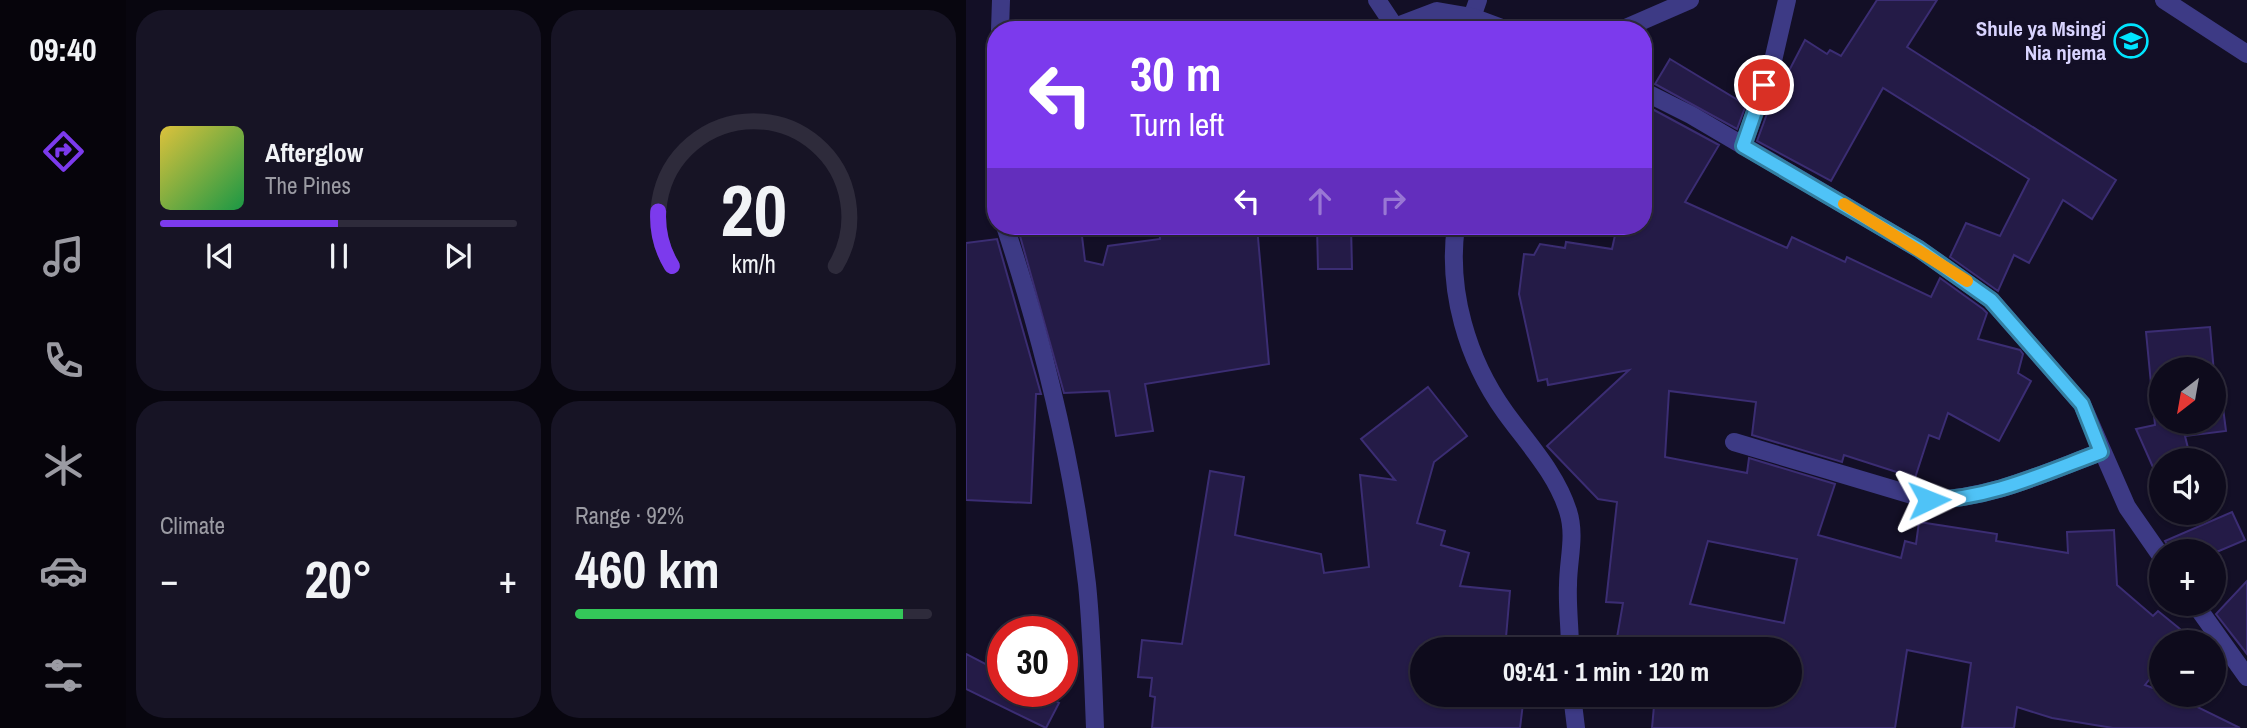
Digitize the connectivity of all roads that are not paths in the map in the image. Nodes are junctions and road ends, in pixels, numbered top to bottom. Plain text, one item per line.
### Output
1 (1001, 0) edge
2 (1377, 0) edge
3 (1690, 0) edge
4 (1787, 0) edge
5 (2164, 0) edge
6 (1475, 8) edge
7 (1000, 21) edge
8 (1391, 21) edge
9 (1413, 21) edge
10 (1494, 21) edge
11 (1642, 21) edge
12 (2247, 54) edge
13 (1652, 96) edge
14 (1743, 146) junction
15 (1007, 235) edge
16 (1456, 235) edge
17 (1734, 442) dead end
18 (2101, 452) junction
19 (2149, 539) edge
20 (2204, 616) edge
21 (1569, 637) edge
22 (2247, 677) edge
23 (1573, 707) edge
24 (1095, 728) edge
25 (1576, 728) edge

1 - 7 street
2 - 8 street
3 - 11 street
4 - 14 street
5 - 12 street
6 - 9 street
6 - 10 street
13 - 14 street
14 - 18 street
15 - 24 street
16 - 21 street
17 - 18 street
18 - 19 street
20 - 22 street
23 - 25 street

